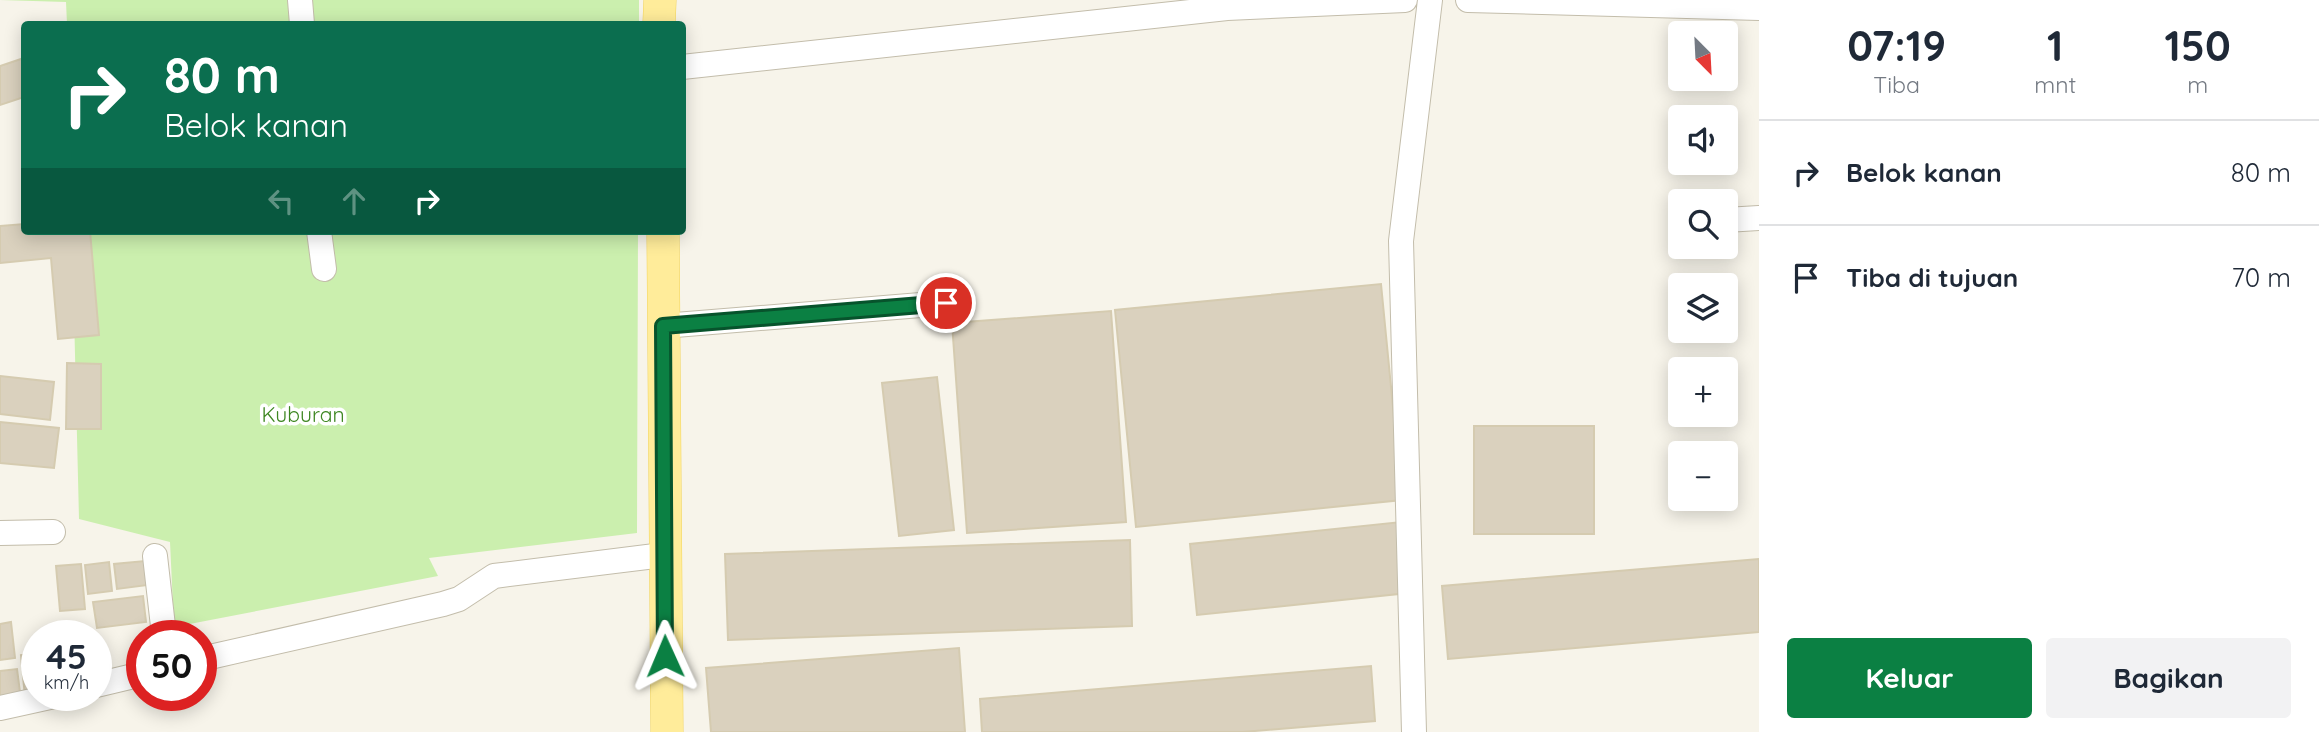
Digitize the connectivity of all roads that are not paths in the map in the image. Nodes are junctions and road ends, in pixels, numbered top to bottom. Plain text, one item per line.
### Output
1 (300, 0) edge
2 (660, 0) edge
3 (1405, 0) edge
4 (1430, 0) edge
5 (1468, 0) edge
6 (1759, 8) edge
7 (302, 21) edge
8 (659, 21) edge
9 (686, 67) edge
10 (1759, 219) edge
11 (1738, 220) edge
12 (320, 235) edge
13 (663, 235) edge
14 (324, 270) dead end
15 (946, 303) dead end
16 (663, 326) junction
17 (53, 532) dead end
18 (0, 533) edge
19 (663, 555) junction
20 (155, 556) dead end
21 (162, 620) edge
22 (217, 655) edge
23 (21, 703) edge
24 (0, 708) edge
25 (667, 732) edge
26 (1414, 732) edge

1 - 7 street
2 - 8 main road
3 - 9 street
4 - 26 street
5 - 6 street
10 - 11 street
12 - 14 street
13 - 16 main road
15 - 16 street
16 - 19 main road
17 - 18 street
19 - 22 street
19 - 25 main road
20 - 21 street
23 - 24 street

